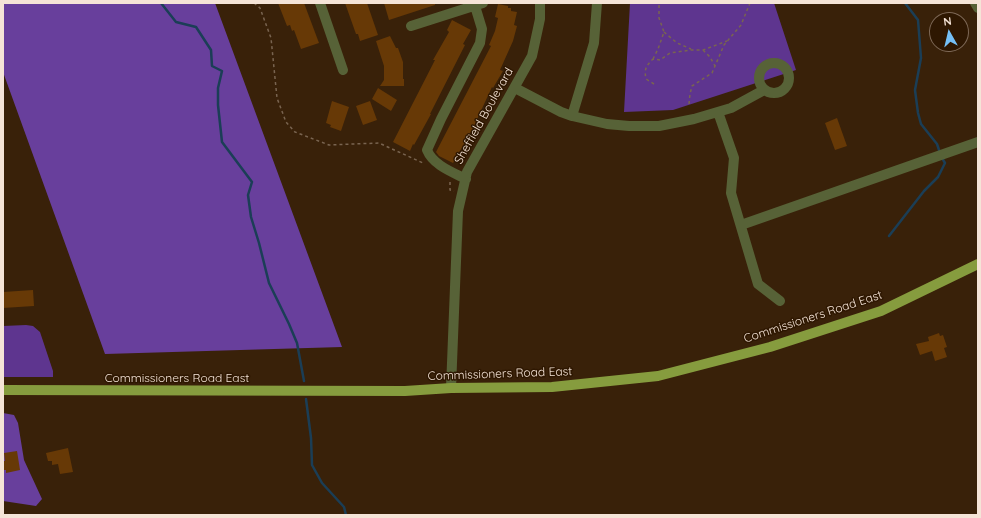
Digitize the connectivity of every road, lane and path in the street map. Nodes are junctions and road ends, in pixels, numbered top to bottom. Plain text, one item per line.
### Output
1 (254, 3) edge
2 (320, 3) edge
3 (540, 3) edge
4 (597, 3) edge
5 (659, 3) edge
6 (750, 3) edge
7 (975, 3) edge
8 (479, 4) edge
9 (978, 8) edge
10 (411, 26) dead end
11 (664, 32) junction
12 (728, 41) junction
13 (691, 50) junction
14 (703, 50) junction
15 (653, 59) junction
16 (715, 66) junction
17 (343, 70) dead end
18 (654, 84) dead end
19 (514, 88) junction
20 (764, 90) dead end
21 (689, 104) dead end
22 (718, 112) junction
23 (572, 116) junction
24 (978, 142) edge
25 (426, 164) dead end
26 (466, 179) junction
27 (450, 180) dead end
28 (462, 192) junction
29 (741, 225) junction
30 (978, 264) edge
31 (780, 301) dead end
32 (452, 388) junction
33 (3, 390) edge

1 - 25 path
2 - 17 street
3 - 19 street, Sheffield Boulevard
4 - 23 street
5 - 11 path
6 - 12 path
7 - 9 street
8 - 10 street
8 - 26 street
11 - 13 path
11 - 15 path
12 - 14 path
12 - 16 path
13 - 14 path
13 - 15 path
14 - 16 path
15 - 18 path
16 - 21 path
19 - 23 street
19 - 26 street, Sheffield Boulevard
20 - 22 street
22 - 23 street
22 - 29 street
24 - 29 street
26 - 28 street, Sheffield Boulevard
27 - 28 path
28 - 32 street, Sheffield Boulevard
29 - 31 street
30 - 32 main road, Commissioners Road East
32 - 33 main road, Commissioners Road East

